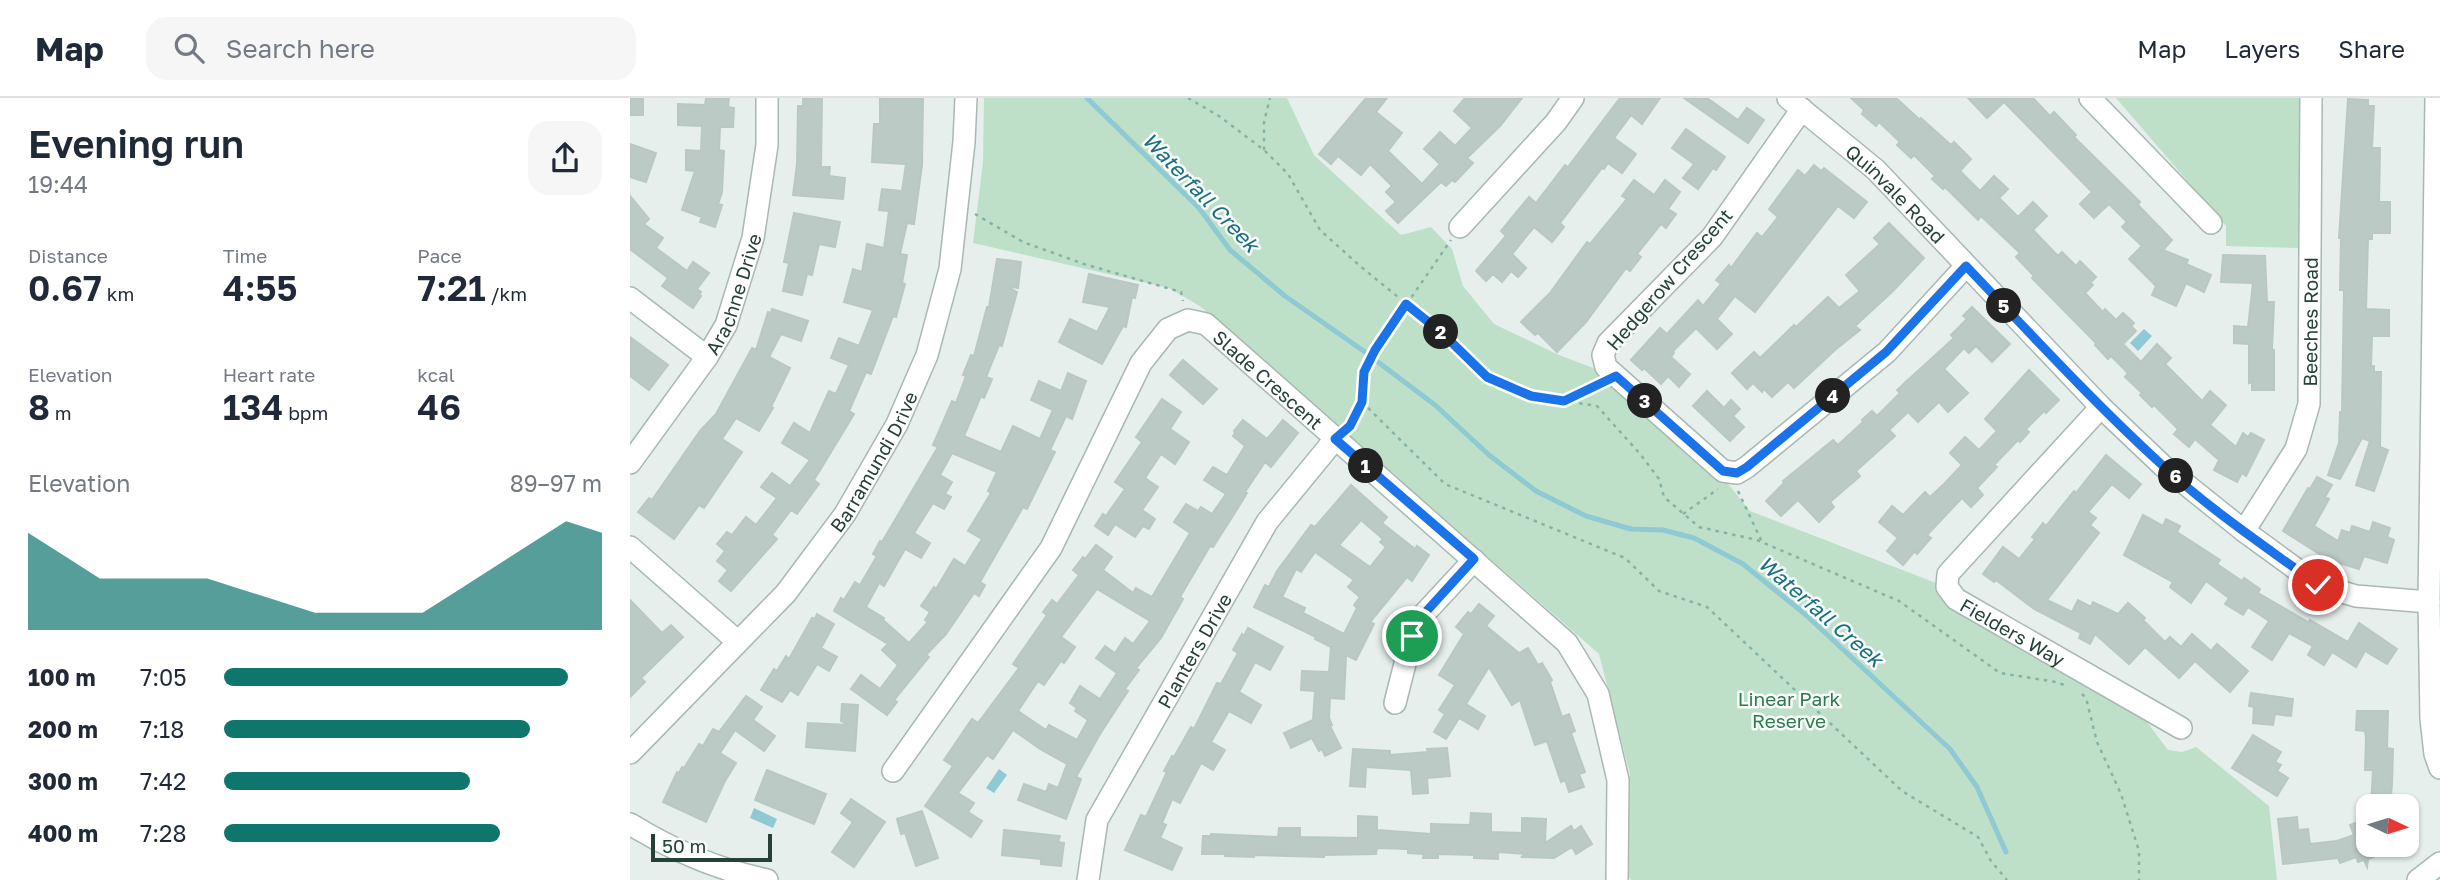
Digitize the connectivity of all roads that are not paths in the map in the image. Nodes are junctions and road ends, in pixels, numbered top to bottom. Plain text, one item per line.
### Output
1 (767, 98) edge
2 (966, 98) edge
3 (1573, 98) edge
4 (2090, 98) edge
5 (2311, 98) edge
6 (2436, 98) edge
7 (1795, 103) edge
8 (2211, 223) dead end
9 (1460, 227) road end
10 (1966, 266) junction
11 (630, 298) edge
12 (707, 357) junction
13 (2101, 407) junction
14 (1335, 439) junction
15 (630, 463) edge
16 (2244, 531) junction
17 (630, 547) edge
18 (1474, 559) junction
19 (2429, 602) junction
20 (737, 641) junction
21 (1395, 703) dead end
22 (2181, 728) dead end
23 (630, 753) edge
24 (2440, 768) edge
25 (893, 771) dead end
26 (630, 824) edge
27 (2440, 863) edge
28 (2421, 879) edge
29 (767, 880) edge
30 (1088, 880) edge
31 (1617, 880) edge

1 - 12 street, Arachne Drive
2 - 20 street, Barramundi Drive
3 - 9 street
4 - 8 street
5 - 16 street, Beeches Road
6 - 19 street
7 - 10 street, Quinvale Road
7 - 10 street, Hedgerow Crescent
10 - 13 street, Quinvale Road
11 - 12 street
12 - 15 street, Arachne Drive
13 - 16 street, Quinvale Road
13 - 22 street, Fielders Way
14 - 18 street, Slade Crescent
14 - 25 street, Slade Crescent
14 - 30 street, Planters Drive
16 - 19 street, Quinvale Road
17 - 20 street
18 - 21 street
18 - 31 street, Slade Crescent
19 - 24 street
20 - 23 street, Barramundi Drive
26 - 29 street
27 - 28 street

